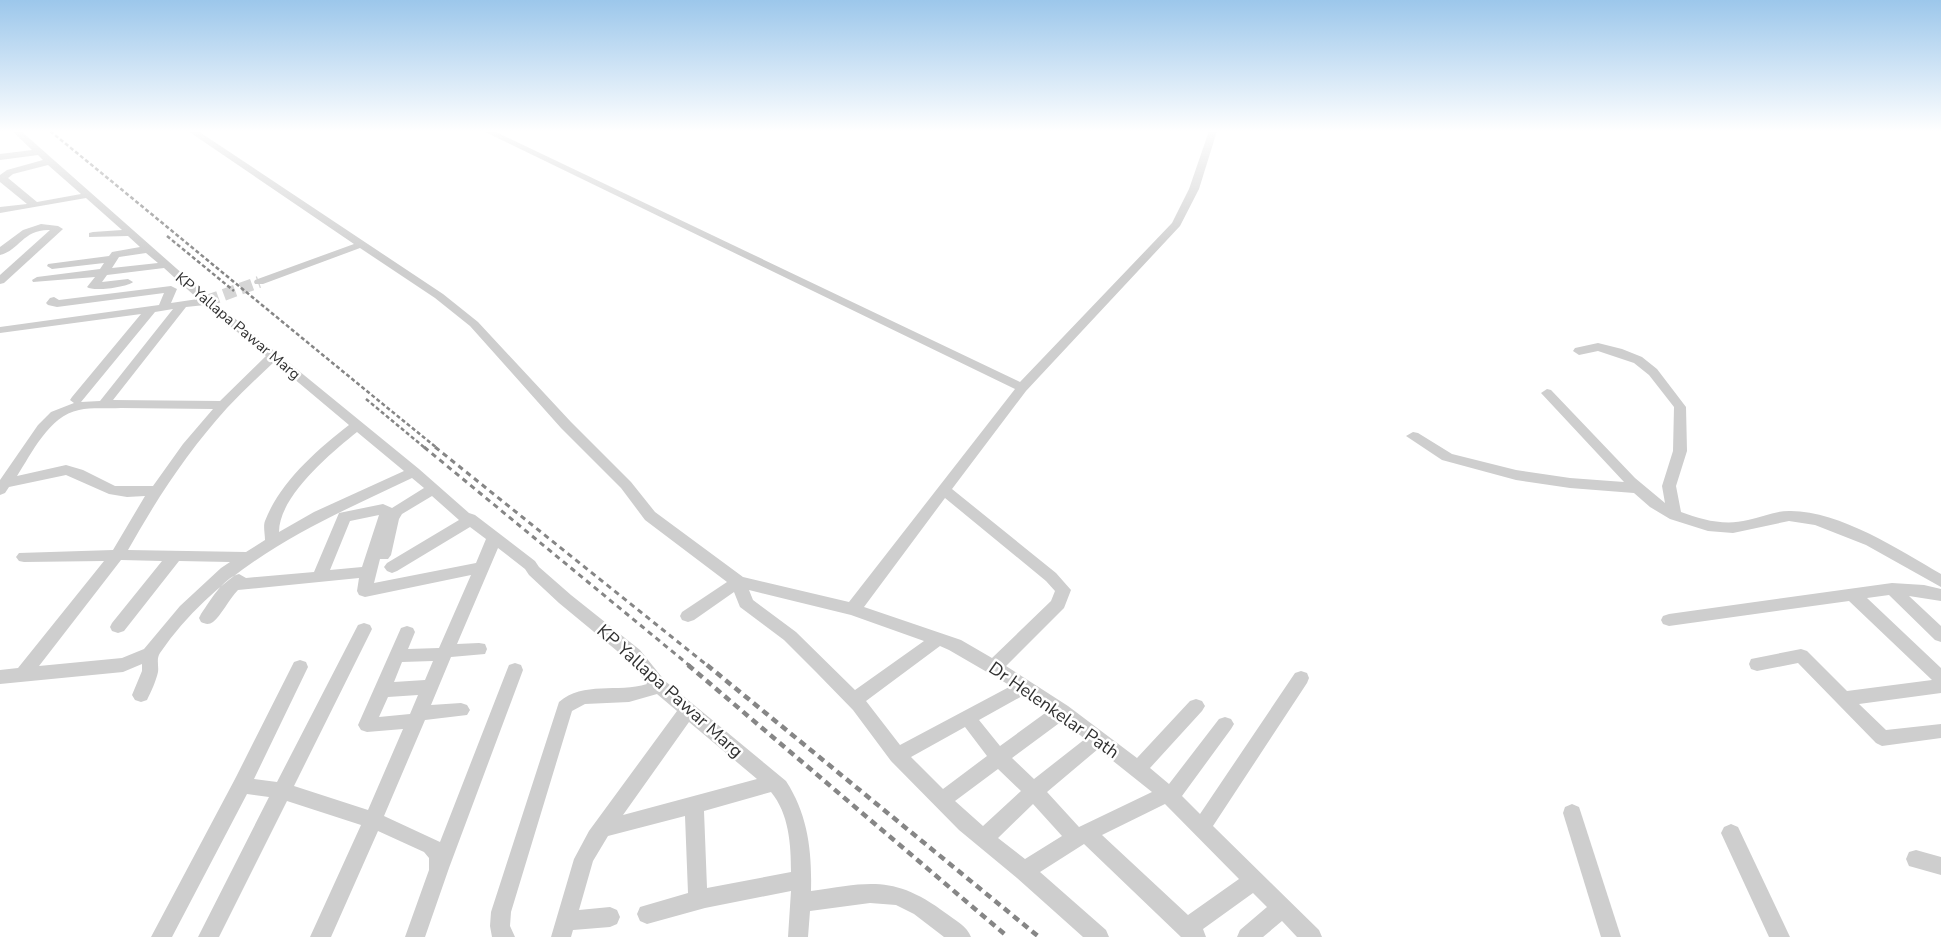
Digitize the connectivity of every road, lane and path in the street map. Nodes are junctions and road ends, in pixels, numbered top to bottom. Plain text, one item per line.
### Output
1 (66, 175) edge
2 (258, 175) edge
3 (578, 175) edge
4 (1199, 175) edge
5 (1, 179) edge
6 (88, 195) junction
7 (35, 205) junction
8 (0, 210) edge
9 (130, 232) junction
10 (93, 235) dead end
11 (362, 244) junction
12 (149, 249) junction
13 (0, 253) edge
14 (32, 253) junction
15 (112, 259) junction
16 (52, 266) dead end
17 (169, 267) junction
18 (103, 272) junction
19 (37, 280) dead end
20 (0, 281) edge
21 (259, 282) tunnel mouth
22 (54, 300) dead end
23 (206, 301) junction
24 (79, 302) junction
25 (183, 304) junction
26 (158, 308) junction
27 (67, 322) junction
28 (0, 330) edge
29 (1579, 351) dead end
30 (273, 356) junction
31 (1022, 388) junction
32 (1547, 393) dead end
33 (76, 400) dead end
34 (104, 404) junction
35 (223, 405) junction
36 (357, 425) junction
37 (1413, 436) dead end
38 (414, 472) junction
39 (3, 487) edge
40 (1636, 488) junction
41 (433, 490) junction
42 (944, 490) junction
43 (157, 491) junction
44 (1674, 514) junction
45 (464, 520) junction
46 (272, 542) junction
47 (493, 542) junction
48 (117, 555) junction
49 (175, 556) junction
50 (24, 557) dead end
51 (249, 557) junction
52 (482, 567) junction
53 (368, 572) junction
54 (245, 575) dead end
55 (319, 577) junction
56 (1941, 581) edge
57 (738, 582) junction
58 (233, 586) junction
59 (1892, 589) junction
60 (1853, 595) junction
61 (1941, 595) edge
62 (853, 609) junction
63 (688, 616) dead end
64 (207, 618) dead end
65 (1669, 620) dead end
66 (118, 627) dead end
67 (364, 629) dead end
68 (407, 632) dead end
69 (1941, 636) edge
70 (938, 639) junction
71 (480, 649) dead end
72 (445, 652) junction
73 (150, 654) junction
74 (396, 656) junction
75 (1757, 664) dead end
76 (300, 667) dead end
77 (994, 667) junction
78 (515, 670) dead end
79 (22, 675) junction
80 (0, 677) edge
81 (1301, 678) dead end
82 (1941, 678) edge
83 (659, 686) junction
84 (1941, 686) edge
85 (1025, 687) junction
86 (430, 688) junction
87 (382, 690) junction
88 (141, 695) dead end
89 (1844, 699) junction
90 (854, 700) junction
91 (1196, 706) dead end
92 (461, 710) dead end
93 (687, 711) junction
94 (1062, 711) junction
95 (417, 717) junction
96 (967, 717) junction
97 (1226, 724) dead end
98 (1941, 731) edge
99 (1099, 738) junction
100 (897, 755) junction
101 (998, 757) junction
102 (1138, 769) junction
103 (774, 783) junction
104 (242, 785) junction
105 (283, 791) junction
106 (1034, 792) junction
107 (1168, 796) junction
108 (942, 800) junction
109 (694, 805) junction
110 (1572, 813) dead end
111 (373, 820) junction
112 (1201, 828) junction
113 (601, 829) junction
114 (1731, 833) dead end
115 (1081, 836) junction
116 (983, 839) junction
117 (1916, 859) dead end
118 (1941, 866) edge
119 (439, 870) junction
120 (1024, 871) junction
121 (800, 880) junction
122 (1254, 880) junction
123 (698, 901) junction
124 (800, 902) junction
125 (1282, 908) junction
126 (647, 914) dead end
127 (610, 916) dead end
128 (563, 929) edge
129 (1191, 933) edge
130 (161, 937) edge
131 (208, 937) edge
132 (320, 937) edge
133 (415, 937) edge
134 (505, 937) edge
135 (798, 937) edge
136 (961, 937) edge
137 (1099, 937) edge
138 (1247, 937) edge
139 (1312, 937) edge
140 (1611, 937) edge
141 (1780, 937) edge

1 - 6 street, KP Yallapa Pawar Marg
2 - 11 street
3 - 31 street
4 - 31 street
5 - 7 street
6 - 7 street
6 - 9 street, KP Yallapa Pawar Marg
7 - 8 street
9 - 10 street
9 - 12 street, KP Yallapa Pawar Marg
11 - 21 street
11 - 57 street
12 - 15 street
12 - 17 street, KP Yallapa Pawar Marg
13 - 14 street
13 - 14 street
14 - 20 street
15 - 16 street
15 - 18 street
17 - 18 street
17 - 18 street
17 - 23 street, KP Yallapa Pawar Marg
18 - 19 street
22 - 24 street
23 - 25 street
23 - 30 street, KP Yallapa Pawar Marg
24 - 26 street
24 - 27 street
25 - 26 street
25 - 34 street
26 - 27 street
26 - 33 street
27 - 28 street
29 - 44 street
30 - 35 street
30 - 36 street, KP Yallapa Pawar Marg
31 - 42 street
32 - 40 street
34 - 35 street
34 - 39 street
35 - 43 street
36 - 38 street, KP Yallapa Pawar Marg
36 - 46 street
37 - 40 street
38 - 41 street, KP Yallapa Pawar Marg
38 - 46 street
39 - 43 street
40 - 44 street
41 - 45 street, KP Yallapa Pawar Marg
41 - 45 street
42 - 62 street
42 - 77 street
43 - 48 street
44 - 56 street
45 - 47 street, KP Yallapa Pawar Marg
46 - 51 street
47 - 52 street
47 - 83 street, KP Yallapa Pawar Marg
48 - 49 street
48 - 50 street
48 - 79 street
49 - 51 street
49 - 66 street
51 - 73 street
52 - 53 street
52 - 72 street
53 - 55 street
53 - 55 street
54 - 58 street
55 - 58 street
57 - 62 street, Dr Helenkelar Path
57 - 63 street
57 - 90 street
58 - 64 street
59 - 60 street
59 - 61 street
59 - 69 street
60 - 65 street
60 - 82 street
62 - 70 street, Dr Helenkelar Path
67 - 105 street
68 - 74 street
70 - 77 street, Dr Helenkelar Path
70 - 90 street
71 - 72 street
72 - 74 street
72 - 86 street
73 - 79 street
73 - 88 street
74 - 87 street
75 - 89 street
76 - 104 street
77 - 85 street, Dr Helenkelar Path
78 - 119 street
79 - 80 street
81 - 112 street
83 - 93 street, KP Yallapa Pawar Marg
83 - 134 street
84 - 89 street
85 - 94 street, Dr Helenkelar Path
85 - 96 street
86 - 87 street
86 - 95 street
87 - 95 street
89 - 98 street
90 - 100 street
91 - 102 street
92 - 95 street
93 - 103 street, KP Yallapa Pawar Marg
93 - 113 street
94 - 99 street, Dr Helenkelar Path
94 - 101 street
95 - 111 street
96 - 100 street
96 - 101 street
97 - 107 street
99 - 102 street, Dr Helenkelar Path
99 - 106 street
100 - 108 street
101 - 106 street
101 - 108 street
102 - 107 street, Dr Helenkelar Path
103 - 109 street
103 - 121 street, KP Yallapa Pawar Marg
104 - 105 street
104 - 130 street
105 - 111 street
105 - 131 street
106 - 115 street
106 - 116 street
107 - 112 street, Dr Helenkelar Path
107 - 115 street
108 - 116 street
109 - 113 street
109 - 123 street
110 - 140 street
111 - 119 street
111 - 132 street
112 - 122 street, Dr Helenkelar Path
113 - 128 street
114 - 141 street
115 - 120 street
115 - 129 street
116 - 120 street
117 - 118 street
119 - 133 street
120 - 137 street
121 - 123 street
121 - 124 street, KP Yallapa Pawar Marg
122 - 125 street, Dr Helenkelar Path
122 - 129 street
123 - 126 street
124 - 135 street, KP Yallapa Pawar Marg
124 - 136 street
125 - 138 street
125 - 139 street, Dr Helenkelar Path
127 - 128 street

